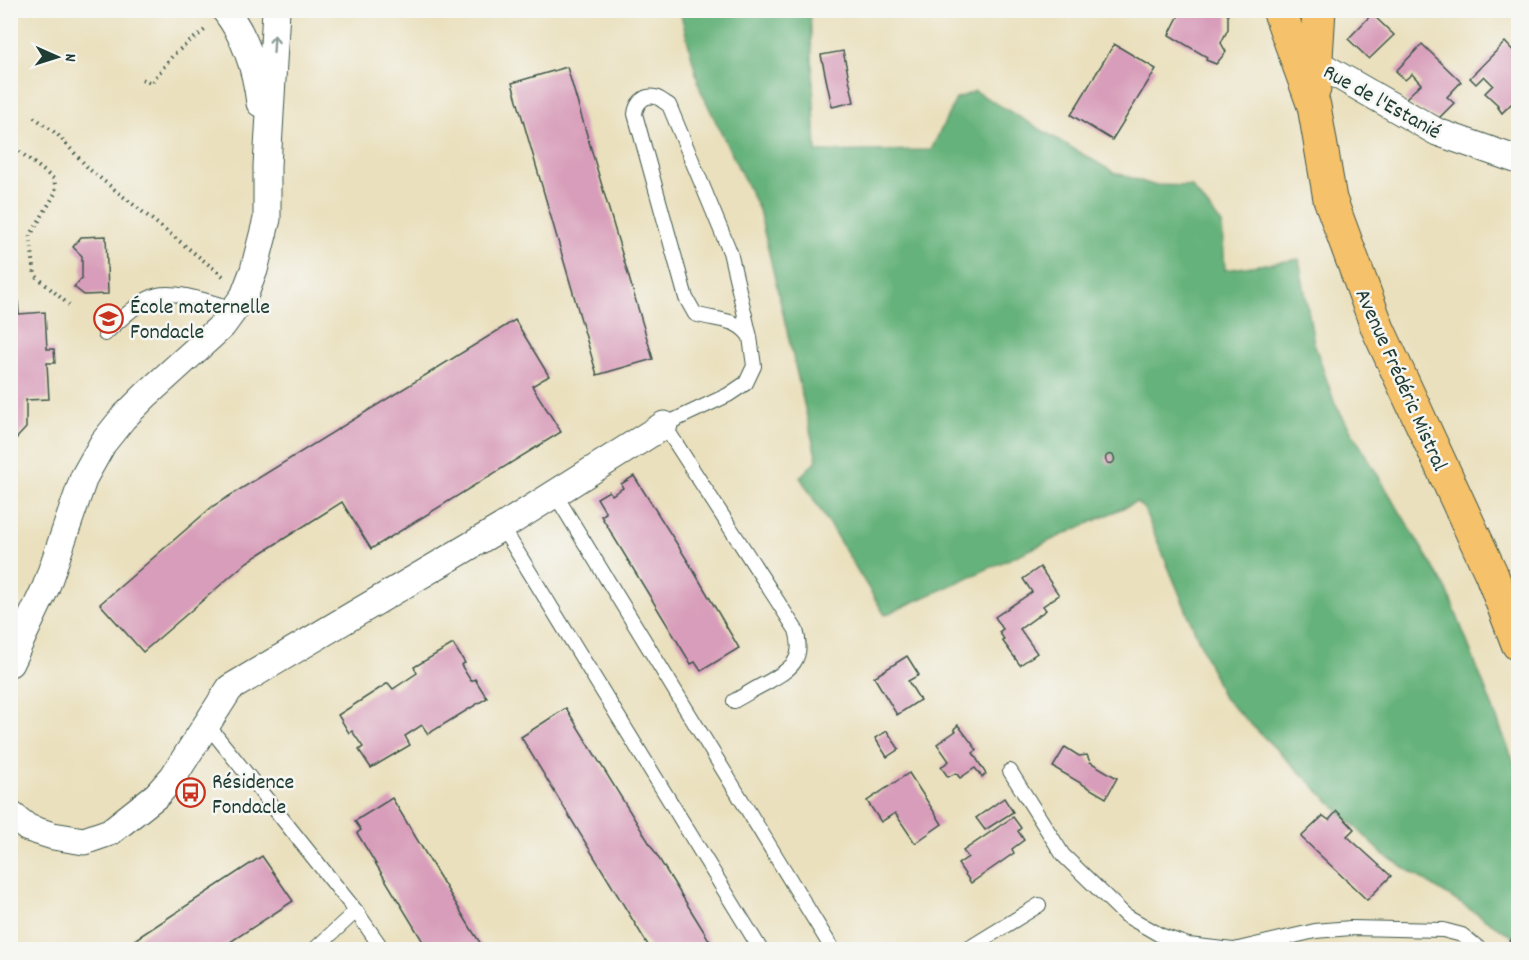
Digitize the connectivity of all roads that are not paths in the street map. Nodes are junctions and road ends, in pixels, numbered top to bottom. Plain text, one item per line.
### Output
1 (276, 10) edge
2 (1279, 10) edge
3 (1318, 10) edge
4 (217, 18) edge
5 (1315, 62) junction
6 (1314, 106) junction
7 (1518, 160) edge
8 (267, 166) junction
9 (231, 308) junction
10 (105, 334) dead end
11 (750, 337) junction
12 (664, 425) junction
13 (555, 494) junction
14 (502, 527) junction
15 (1518, 644) edge
16 (10, 663) edge
17 (734, 701) dead end
18 (206, 723) junction
19 (1010, 771) dead end
20 (10, 814) edge
21 (1039, 905) dead end
22 (356, 911) junction
23 (314, 950) edge
24 (383, 950) edge
25 (761, 950) edge
26 (833, 950) edge
27 (966, 950) edge
28 (1234, 950) edge
29 (1481, 950) edge

8 -> 1 street
2 - 6 main road, Avenue Frédéric Mistral
3 - 5 main road, Avenue Frédéric Mistral
4 - 8 street
5 - 6 main road, Avenue Frédéric Mistral
5 - 7 street, Rue de l'Estanié
6 - 15 main road, Avenue Frédéric Mistral
8 - 9 street
9 - 10 lane
9 - 16 street
11 - 11 lane
11 - 12 lane
12 - 13 street
12 - 17 lane
13 - 14 street
13 - 26 lane
14 - 18 street
14 - 25 lane
18 - 20 street
18 - 22 lane
19 - 28 lane
21 - 27 lane
22 - 23 lane
22 - 24 lane
28 - 29 lane

